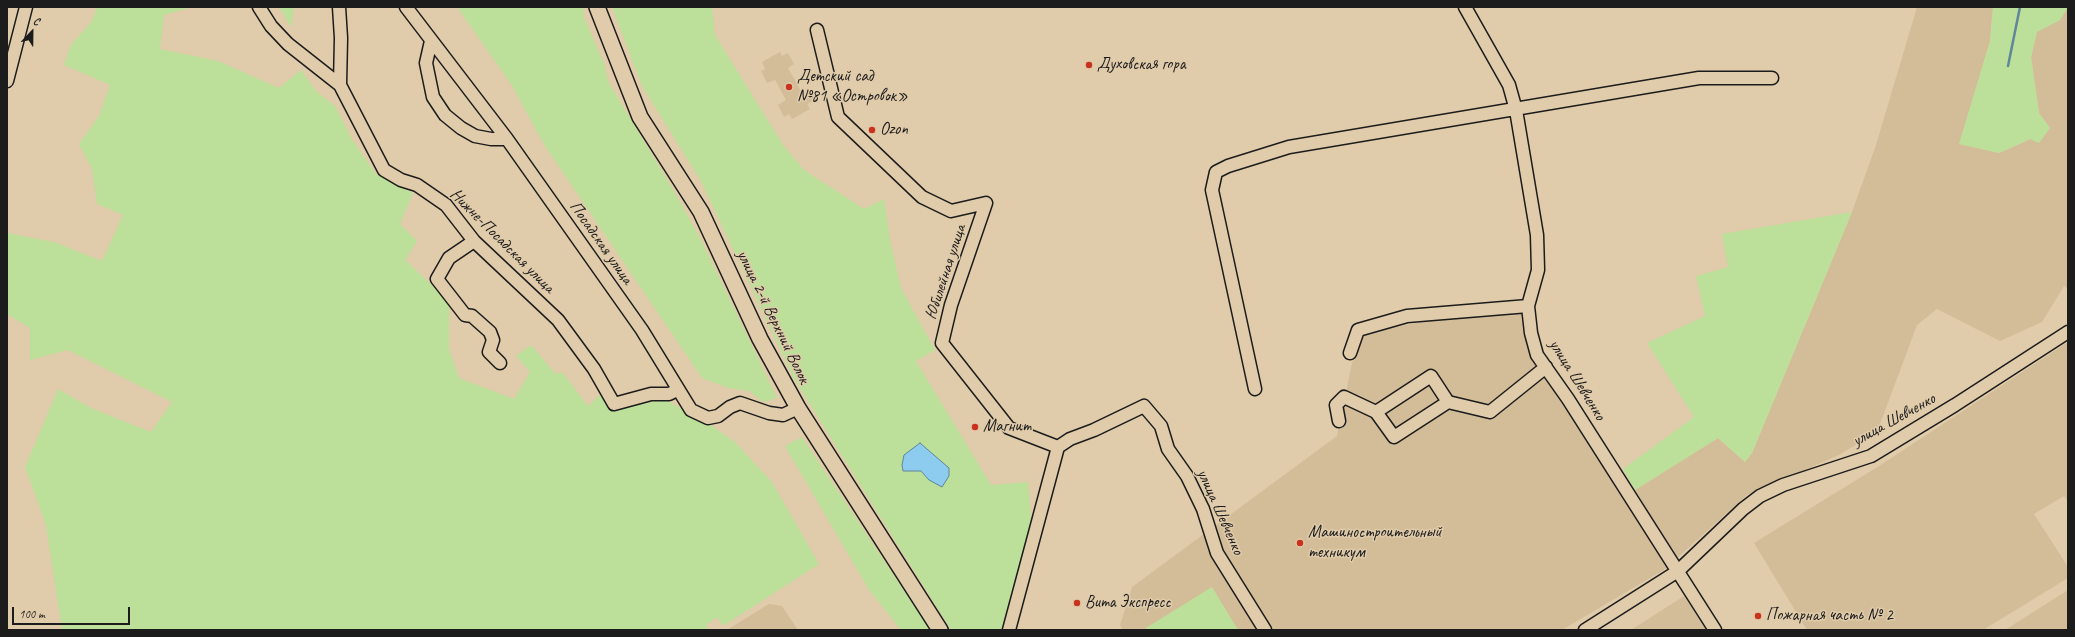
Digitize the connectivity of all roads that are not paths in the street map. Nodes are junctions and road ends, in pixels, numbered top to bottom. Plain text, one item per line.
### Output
1 (26, 7) edge
2 (259, 7) edge
3 (339, 7) edge
4 (406, 7) edge
5 (598, 7) edge
6 (1465, 7) edge
7 (817, 30) dead end
8 (431, 41) junction
9 (1772, 78) dead end
10 (7, 81) edge
11 (340, 85) junction
12 (1516, 110) junction
13 (507, 139) junction
14 (474, 241) junction
15 (1528, 306) junction
16 (2068, 332) edge
17 (1350, 353) dead end
18 (500, 363) dead end
19 (1546, 367) junction
20 (1255, 389) dead end
21 (677, 390) junction
22 (1448, 402) junction
23 (798, 408) junction
24 (1376, 412) junction
25 (1339, 422) dead end
26 (1058, 448) junction
27 (1678, 572) junction
28 (940, 630) edge
29 (1009, 630) edge
30 (1265, 630) edge
31 (1585, 630) edge
32 (1715, 630) edge

1 - 10 street
2 - 11 street
3 - 11 street, Нижне-Посадская улица
4 - 8 street, Посадская улица
5 - 23 main road, улица 2-й Верхний Волок
6 - 12 street
7 - 26 street, Юбилейная улица
8 - 13 street, Посадская улица
8 - 13 street
9 - 12 street
11 - 14 street, Нижне-Посадская улица
12 - 15 street
12 - 20 street
13 - 21 street, Посадская улица
14 - 18 street
14 - 21 street, Нижне-Посадская улица
15 - 17 street
15 - 19 street, улица Шевченко
16 - 27 street, улица Шевченко
19 - 22 street
19 - 27 street, улица Шевченко
21 - 23 street, Посадская улица
22 - 24 street
22 - 24 street
23 - 28 main road, улица 2-й Верхний Волок
24 - 25 street
26 - 29 street
26 - 30 street, улица Шевченко
27 - 31 street, улица Шевченко
27 - 32 street

